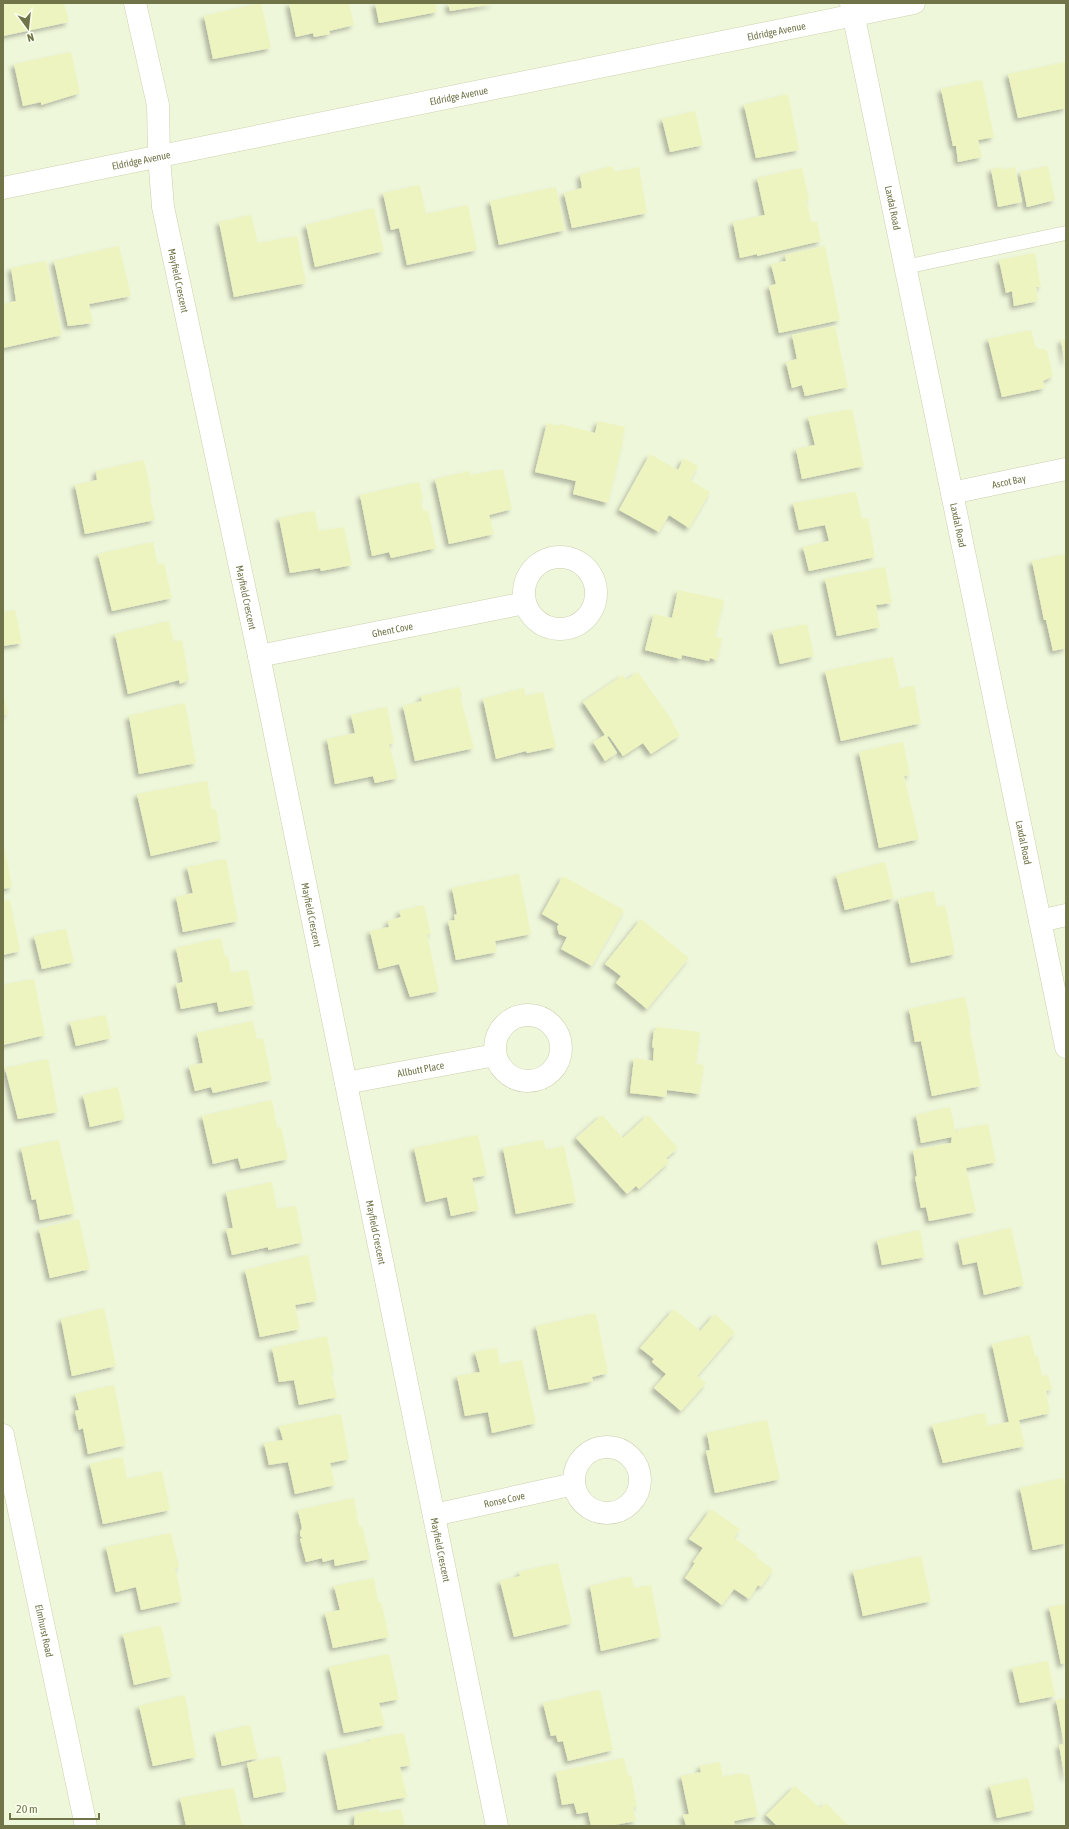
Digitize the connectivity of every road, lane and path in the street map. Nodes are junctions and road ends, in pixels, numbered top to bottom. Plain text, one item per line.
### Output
1 (135, 3) edge
2 (914, 3) edge
3 (852, 9) edge
4 (159, 156) junction
5 (3, 188) edge
6 (1066, 232) edge
7 (905, 266) junction
8 (1066, 469) edge
9 (952, 493) junction
10 (525, 603) dead end
11 (259, 656) junction
12 (1066, 915) edge
13 (1040, 921) junction
14 (1066, 1047) edge
15 (496, 1055) dead end
16 (346, 1083) junction
17 (3, 1435) edge
18 (574, 1484) dead end
19 (434, 1515) junction
20 (86, 1826) edge
21 (497, 1826) edge

1 - 4 street, Mayfield Crescent
2 - 3 street, Eldridge Avenue
3 - 4 street, Eldridge Avenue
3 - 7 street, Laxdal Road
4 - 5 street, Eldridge Avenue
4 - 11 street, Mayfield Crescent
6 - 7 lane
7 - 9 street, Laxdal Road
8 - 9 street, Ascot Bay
9 - 13 street, Laxdal Road
10 - 11 street, Ghent Cove
11 - 16 street, Mayfield Crescent
12 - 13 street
13 - 14 street, Laxdal Road
15 - 16 street, Allbutt Place
16 - 19 street, Mayfield Crescent
17 - 20 street, Elmhurst Road
18 - 19 street, Ronse Cove
19 - 21 street, Mayfield Crescent

